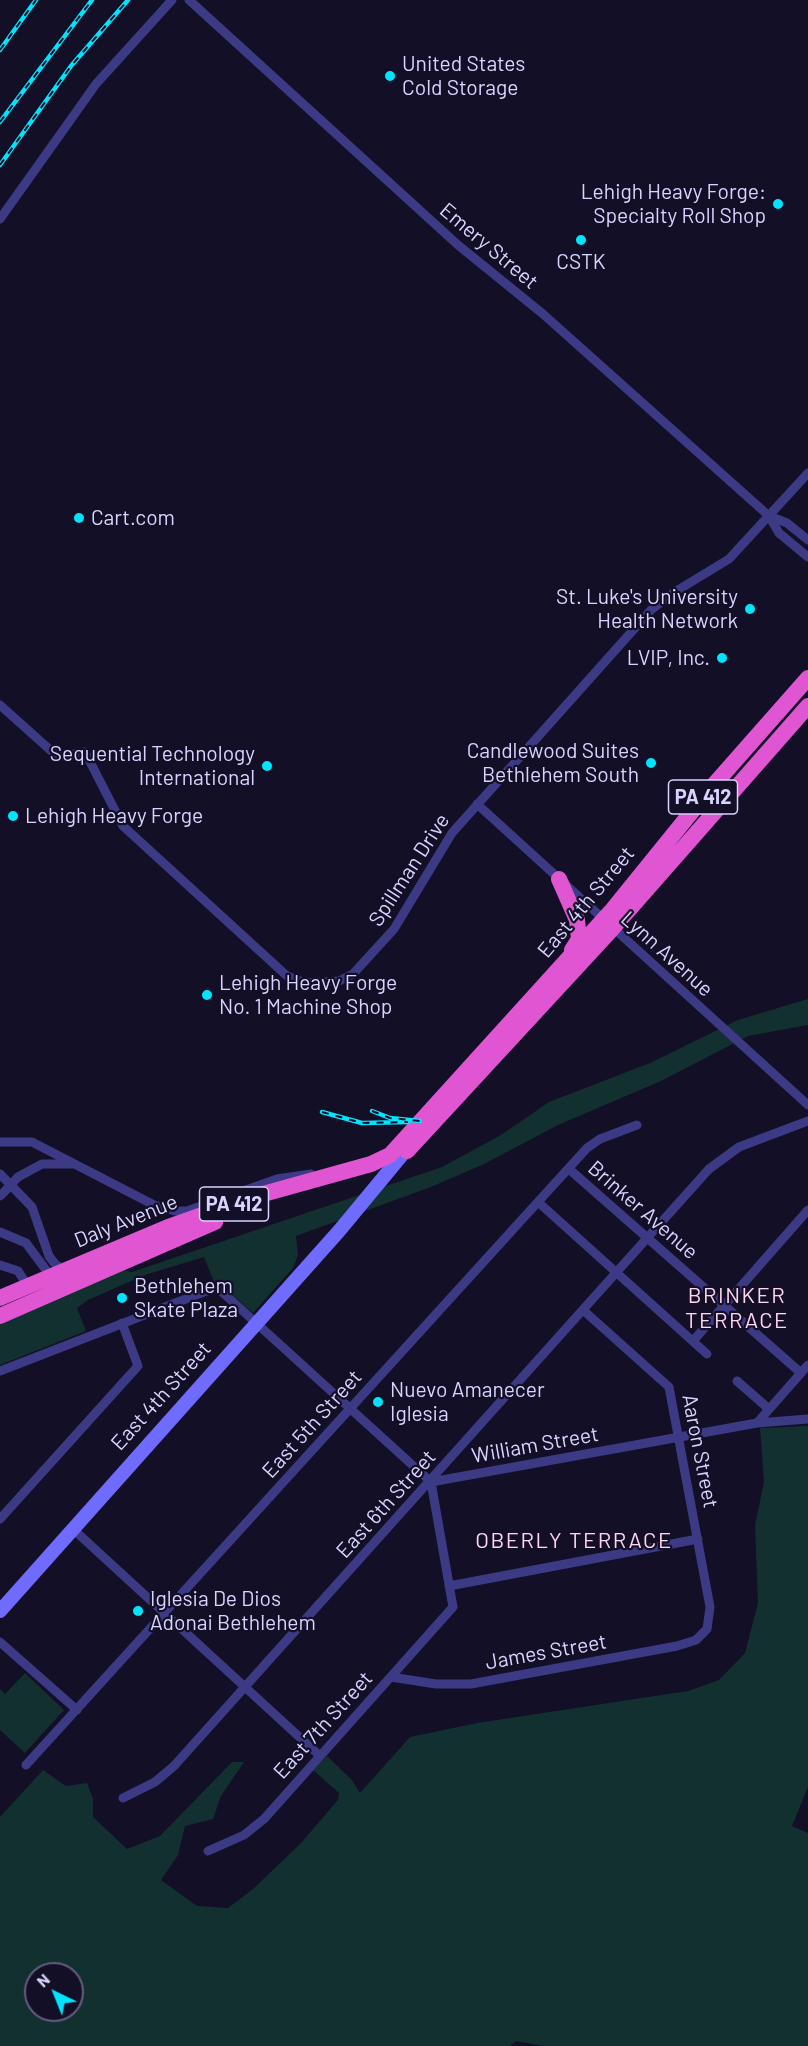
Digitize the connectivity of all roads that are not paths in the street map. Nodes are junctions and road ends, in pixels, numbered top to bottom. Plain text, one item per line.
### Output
1 (172, 0) edge
2 (189, 0) edge
3 (0, 219) edge
4 (808, 473) edge
5 (769, 516) junction
6 (808, 540) edge
7 (808, 557) edge
8 (808, 678) edge
9 (0, 705) edge
10 (808, 706) edge
11 (477, 804) junction
12 (559, 879) junction
13 (608, 925) junction
14 (567, 961) junction
15 (808, 1105) edge
16 (432, 1119) junction
17 (808, 1120) edge
18 (637, 1125) dead end
19 (0, 1142) edge
20 (403, 1148) junction
21 (83, 1168) junction
22 (568, 1169) junction
23 (347, 1171) junction
24 (0, 1174) edge
25 (0, 1196) edge
26 (538, 1202) junction
27 (808, 1210) edge
28 (0, 1232) edge
29 (648, 1238) junction
30 (0, 1264) edge
31 (617, 1273) junction
32 (62, 1278) junction
33 (28, 1287) junction
34 (0, 1298) edge
35 (724, 1306) junction
36 (18, 1308) junction
37 (583, 1310) junction
38 (0, 1316) edge
39 (122, 1323) junction
40 (256, 1323) junction
41 (693, 1341) junction
42 (707, 1353) dead end
43 (808, 1365) edge
44 (0, 1371) edge
45 (801, 1373) junction
46 (737, 1381) dead end
47 (350, 1409) junction
48 (769, 1409) junction
49 (808, 1419) edge
50 (757, 1423) junction
51 (679, 1437) junction
52 (431, 1482) junction
53 (0, 1520) edge
54 (73, 1529) junction
55 (698, 1539) junction
56 (449, 1586) junction
57 (0, 1611) edge
58 (164, 1613) junction
59 (704, 1633) joint
60 (0, 1642) edge
61 (391, 1677) junction
62 (245, 1688) junction
63 (77, 1710) junction
64 (320, 1756) junction
65 (26, 1766) dead end
66 (123, 1798) dead end
67 (208, 1851) dead end

1 - 3 street
2 - 5 street, Emery Street
4 - 5 street, Spillman Drive
5 - 6 street, Emery Street
5 - 7 street, Emery Street
5 - 11 street, Spillman Drive
8 - 13 highway, East 4th Street / PA 412
9 - 11 street, Spillman Drive
10 - 13 highway, East 4th Street / PA 412
11 - 12 street, Lynn Avenue
12 - 13 street, Lynn Avenue
12 - 14 highway
13 - 14 highway, East 4th Street / PA 412
13 - 15 street, Lynn Avenue
13 - 16 highway, East 4th Street / PA 412
14 - 16 highway, East 4th Street / PA 412
16 - 20 highway, East 4th Street / PA 412
16 - 20 highway, East 4th Street / PA 412
17 - 29 street, East 6th Street
18 - 22 street, East 5th Street
19 - 21 street
20 - 23 highway, Daly Avenue / PA 412
20 - 32 highway, Daly Avenue / PA 412
20 - 40 main road, East 4th Street
21 - 23 street
21 - 25 street, bridge
22 - 26 street, East 5th Street
22 - 29 street, Brinker Avenue
23 - 32 highway, Daly Avenue / PA 412
24 - 32 street
26 - 31 street
26 - 47 street, East 5th Street
27 - 35 street
28 - 32 street
29 - 31 street, East 6th Street
29 - 35 street, Brinker Avenue
30 - 33 street
31 - 37 street, East 6th Street
31 - 41 street
32 - 33 highway, Daly Avenue / PA 412
32 - 36 highway, Daly Avenue / PA 412
33 - 34 highway, Daly Avenue / PA 412
33 - 36 street
35 - 41 street
35 - 45 street, Brinker Avenue
36 - 38 highway, Daly Avenue / PA 412
37 - 51 street, Aaron Street
37 - 52 street, East 6th Street
39 - 40 street
39 - 44 street
39 - 53 street
40 - 47 street
40 - 54 main road, East 4th Street
41 - 42 street
43 - 45 street
45 - 48 street
46 - 48 street
47 - 52 street
47 - 58 street, East 5th Street
48 - 50 street
49 - 50 street, William Street
50 - 51 street, William Street
51 - 52 street, William Street
51 - 55 street, Aaron Street
52 - 56 street
52 - 62 street, East 6th Street
54 - 57 main road, East 4th Street
54 - 58 street
55 - 56 street
55 - 59 street, Aaron Street
56 - 61 street, East 7th Street
58 - 62 street
58 - 63 street, East 5th Street
59 - 61 street, James Street
60 - 63 street
61 - 64 street, East 7th Street
62 - 64 street
62 - 66 street, East 6th Street
63 - 65 street, East 5th Street
64 - 67 street, East 7th Street

